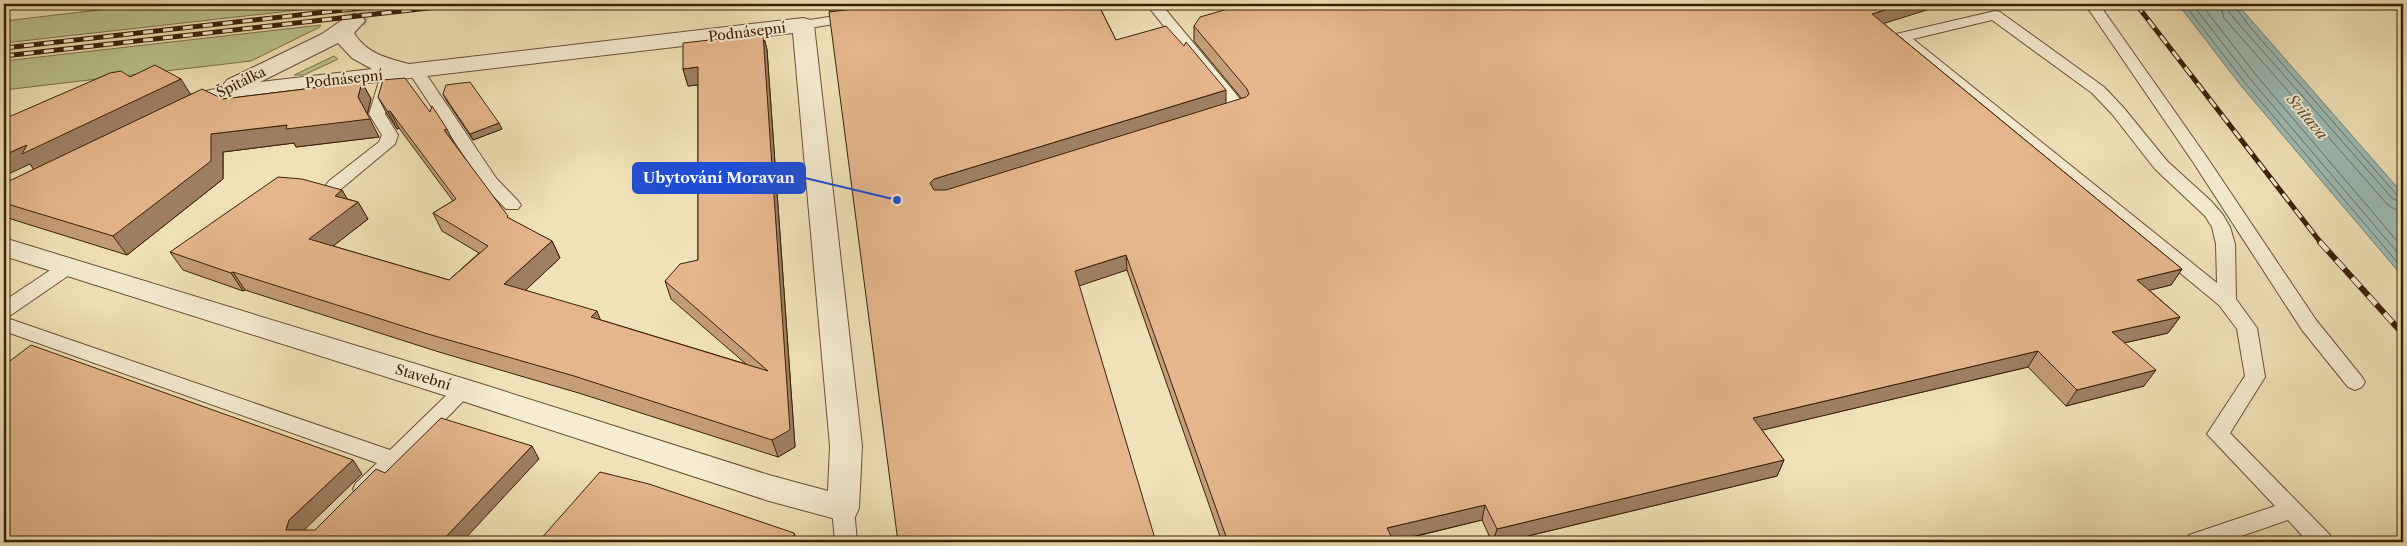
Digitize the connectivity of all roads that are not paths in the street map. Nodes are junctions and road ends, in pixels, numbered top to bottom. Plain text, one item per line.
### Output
1 (1153, 4) edge
2 (2092, 4) edge
3 (2398, 4) edge
4 (2403, 8) edge
5 (868, 15) edge
6 (803, 25) junction
7 (416, 71) junction
8 (389, 74) junction
9 (200, 101) joint
10 (1212, 117) edge
11 (335, 185) dead end
12 (512, 205) dead end
13 (4, 247) edge
14 (68, 267) junction
15 (2226, 300) junction
16 (4, 310) edge
17 (4, 324) edge
18 (2355, 382) dead end
19 (464, 390) junction
20 (393, 460) junction
21 (351, 501) edge
22 (843, 508) junction
23 (2291, 510) junction
24 (846, 542) edge
25 (2197, 542) edge
26 (2322, 542) edge

1 - 10 lane
2 - 18 lane
3 - 4 lane
5 - 6 lane
6 - 7 street, Podnásepní
6 - 22 street, Podnásepní
7 - 8 street, Podnásepní
7 - 9 street, Špitálka
7 - 12 lane
8 - 9 street, Podnásepní
8 - 11 lane
13 - 14 street, Stavební
14 - 16 lane
14 - 19 street, Stavební
15 - 15 lane
15 - 23 lane
17 - 20 lane
19 - 20 lane
19 - 22 street, Stavební
20 - 21 lane
22 - 24 lane
23 - 25 lane
23 - 26 lane

